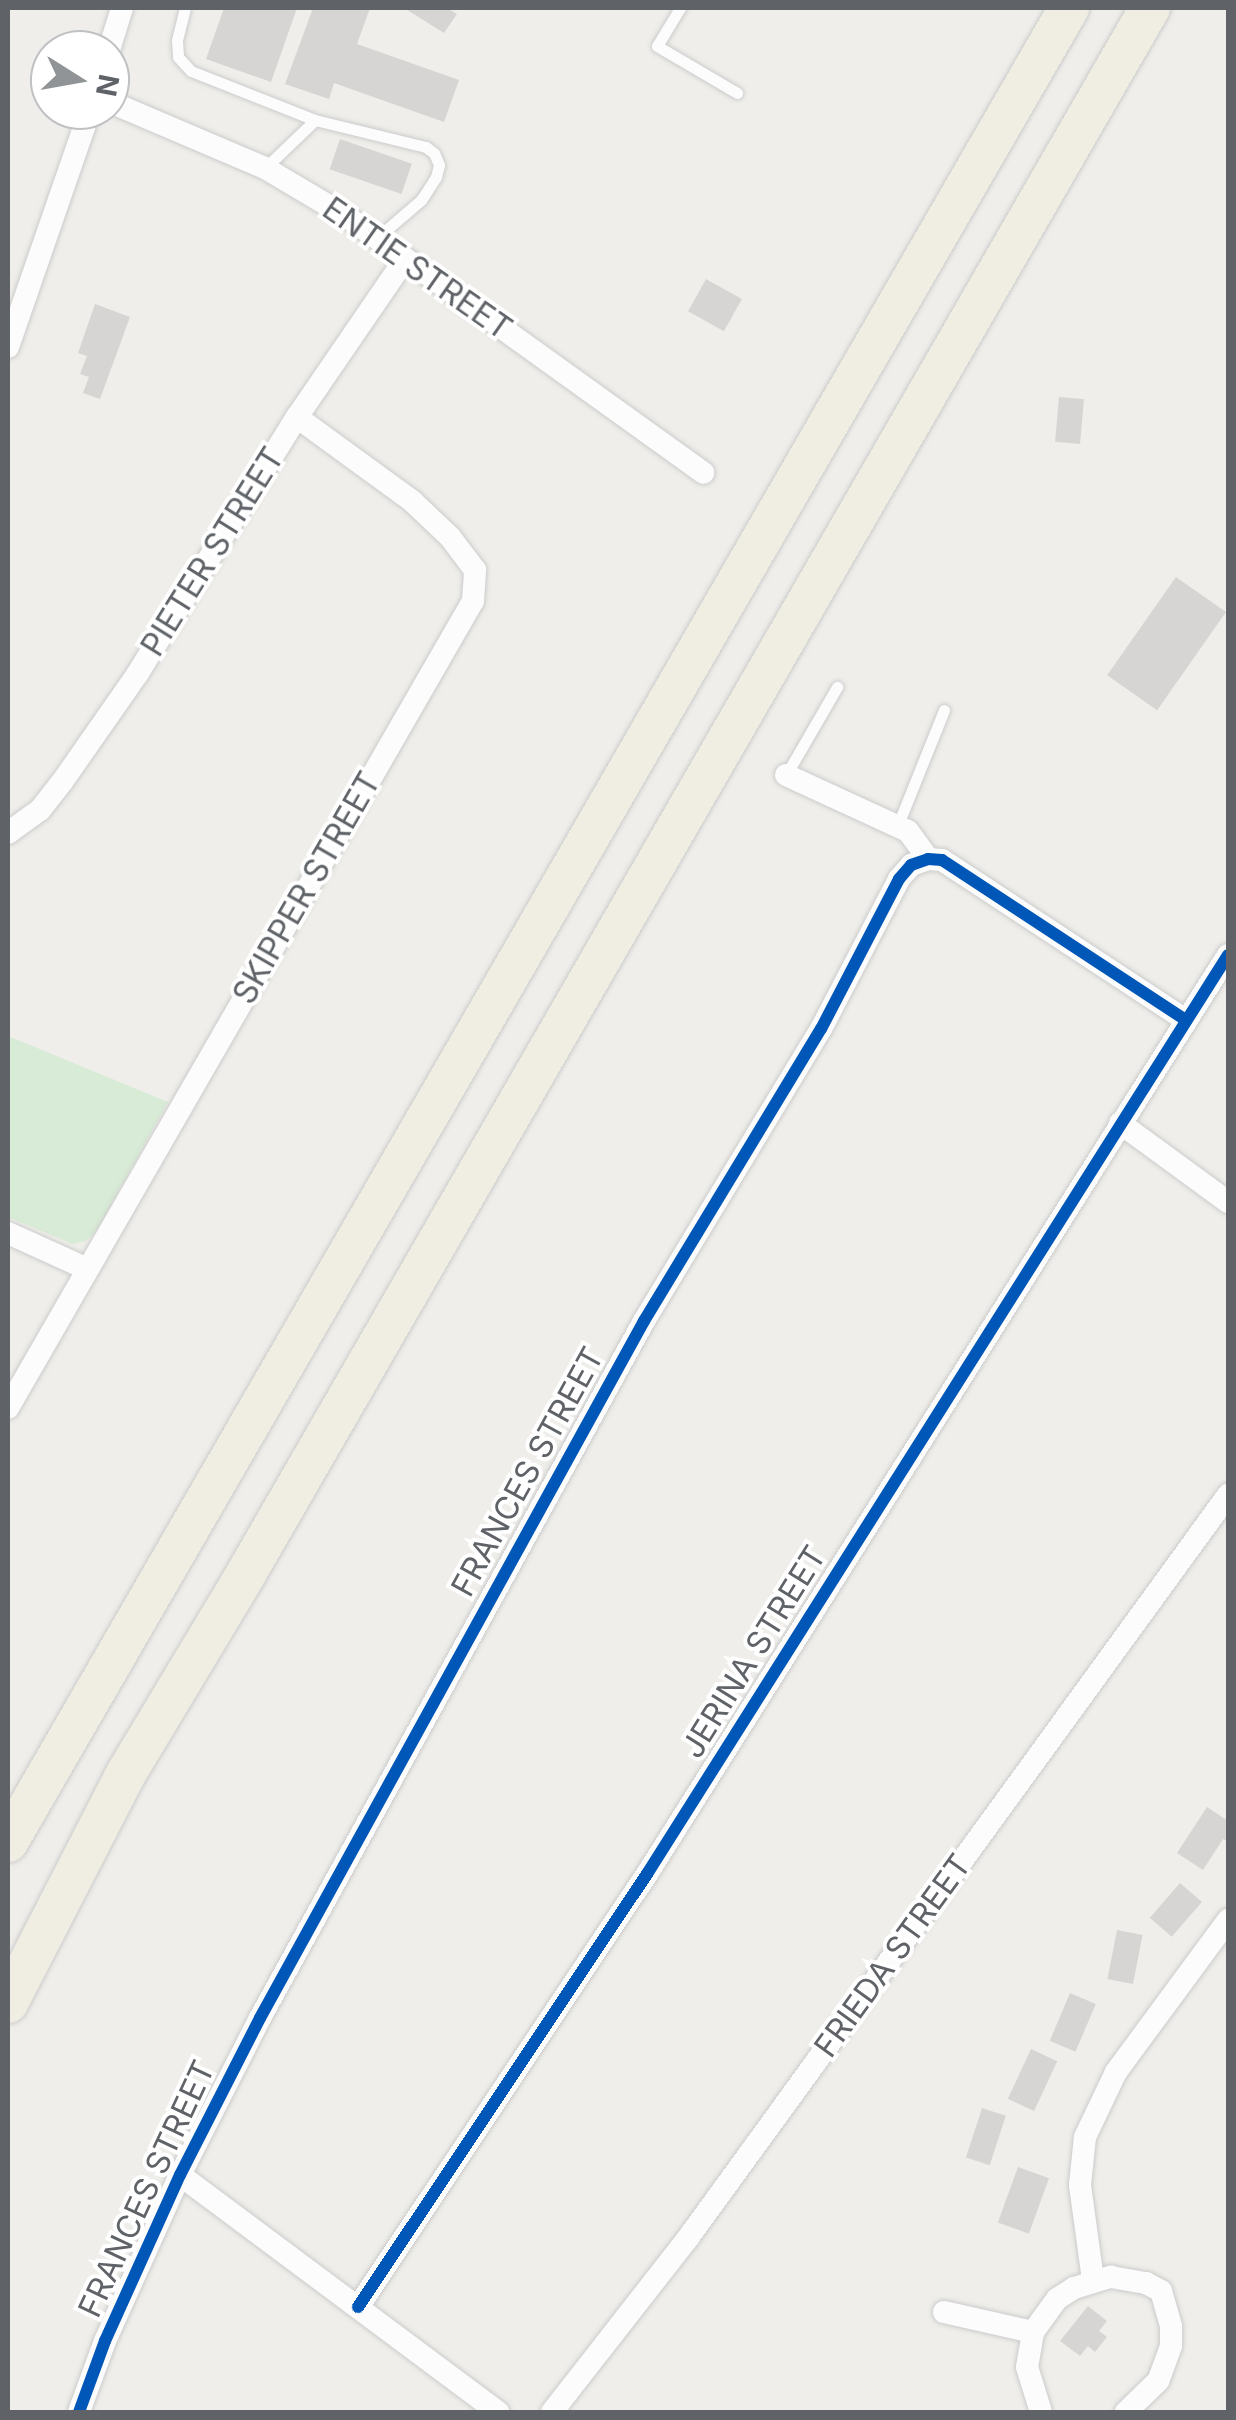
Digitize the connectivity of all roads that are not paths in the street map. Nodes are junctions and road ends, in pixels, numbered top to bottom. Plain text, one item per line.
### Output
1 (185, 8) edge
2 (680, 8) edge
3 (1069, 8) edge
4 (1150, 8) edge
5 (737, 93) dead end
6 (130, 111) edge
7 (315, 120) junction
8 (83, 130) edge
9 (265, 168) junction
10 (378, 237) junction
11 (405, 258) junction
12 (8, 347) edge
13 (297, 417) junction
14 (703, 473) dead end
15 (837, 687) dead end
16 (944, 710) dead end
17 (786, 775) joint
18 (897, 826) junction
19 (8, 832) edge
20 (928, 858) junction
21 (1228, 955) edge
22 (1186, 1020) junction
23 (1120, 1123) junction
24 (1228, 1202) edge
25 (8, 1233) edge
26 (85, 1268) junction
27 (8, 1408) edge
28 (1228, 1495) edge
29 (8, 1842) edge
30 (1228, 1920) edge
31 (8, 2003) edge
32 (180, 2175) junction
33 (1093, 2280) junction
34 (358, 2307) junction
35 (944, 2312) dead end
36 (1033, 2332) junction
37 (79, 2412) edge
38 (498, 2412) edge
39 (552, 2412) edge
40 (1042, 2412) edge
41 (1126, 2412) edge

1 - 7 lane
2 - 5 lane
3 - 29 highway
4 - 31 highway
6 - 9 street, ENTIE STREET
7 - 9 lane
7 - 10 lane
8 - 12 street
9 - 10 street, ENTIE STREET
10 - 11 street, ENTIE STREET
11 - 13 street, PIETER STREET
11 - 14 street, ENTIE STREET
13 - 19 street, PIETER STREET
13 - 26 street, SKIPPER STREET
15 - 17 lane
16 - 18 lane
17 - 18 street
18 - 20 street
20 - 22 street
20 - 32 street, FRANCES STREET
21 - 22 street, JERINA STREET
22 - 23 street, JERINA STREET
23 - 24 street
23 - 34 street, JERINA STREET
25 - 26 street
26 - 27 street, SKIPPER STREET
28 - 39 street, FRIEDA STREET
30 - 33 street
32 - 34 street
32 - 37 street, FRANCES STREET
33 - 36 street
33 - 41 street
34 - 38 street
35 - 36 street
36 - 40 street

